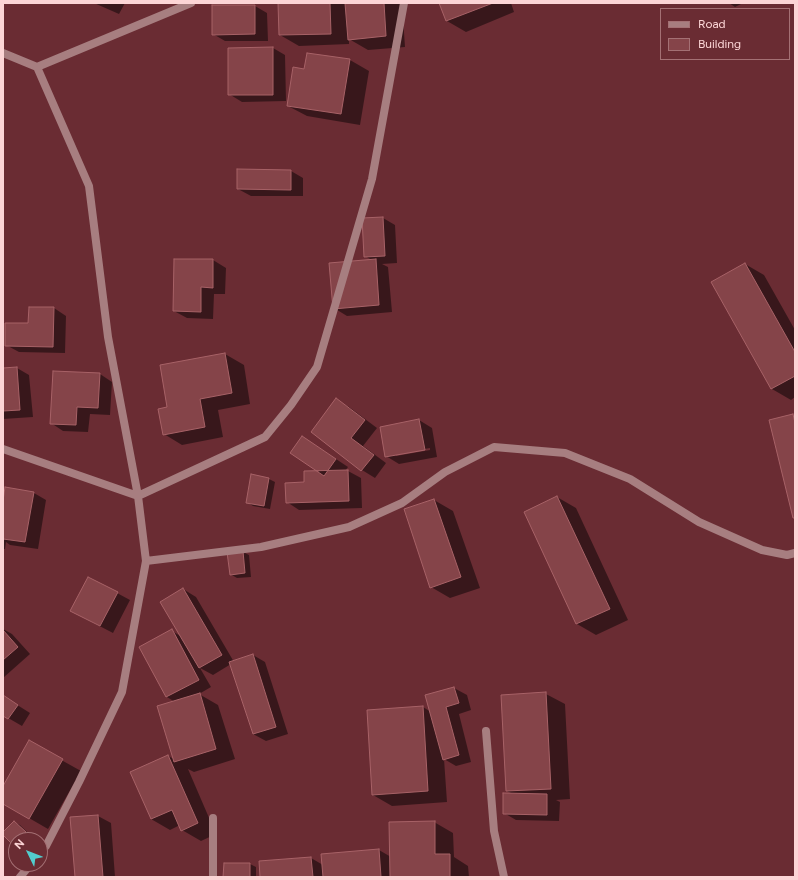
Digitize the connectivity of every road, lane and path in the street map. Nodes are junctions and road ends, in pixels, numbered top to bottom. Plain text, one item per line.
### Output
1 (191, 3) edge
2 (404, 3) edge
3 (3, 53) edge
4 (37, 67) junction
5 (3, 449) edge
6 (138, 496) junction
7 (795, 554) edge
8 (146, 561) junction
9 (486, 731) dead end
10 (213, 818) dead end
11 (48, 842) edge
12 (213, 877) edge
13 (504, 877) edge

1 - 4 street
2 - 6 street
3 - 4 street
4 - 6 street
5 - 6 street
6 - 8 street
7 - 8 street
8 - 11 street
9 - 13 street
10 - 12 street

